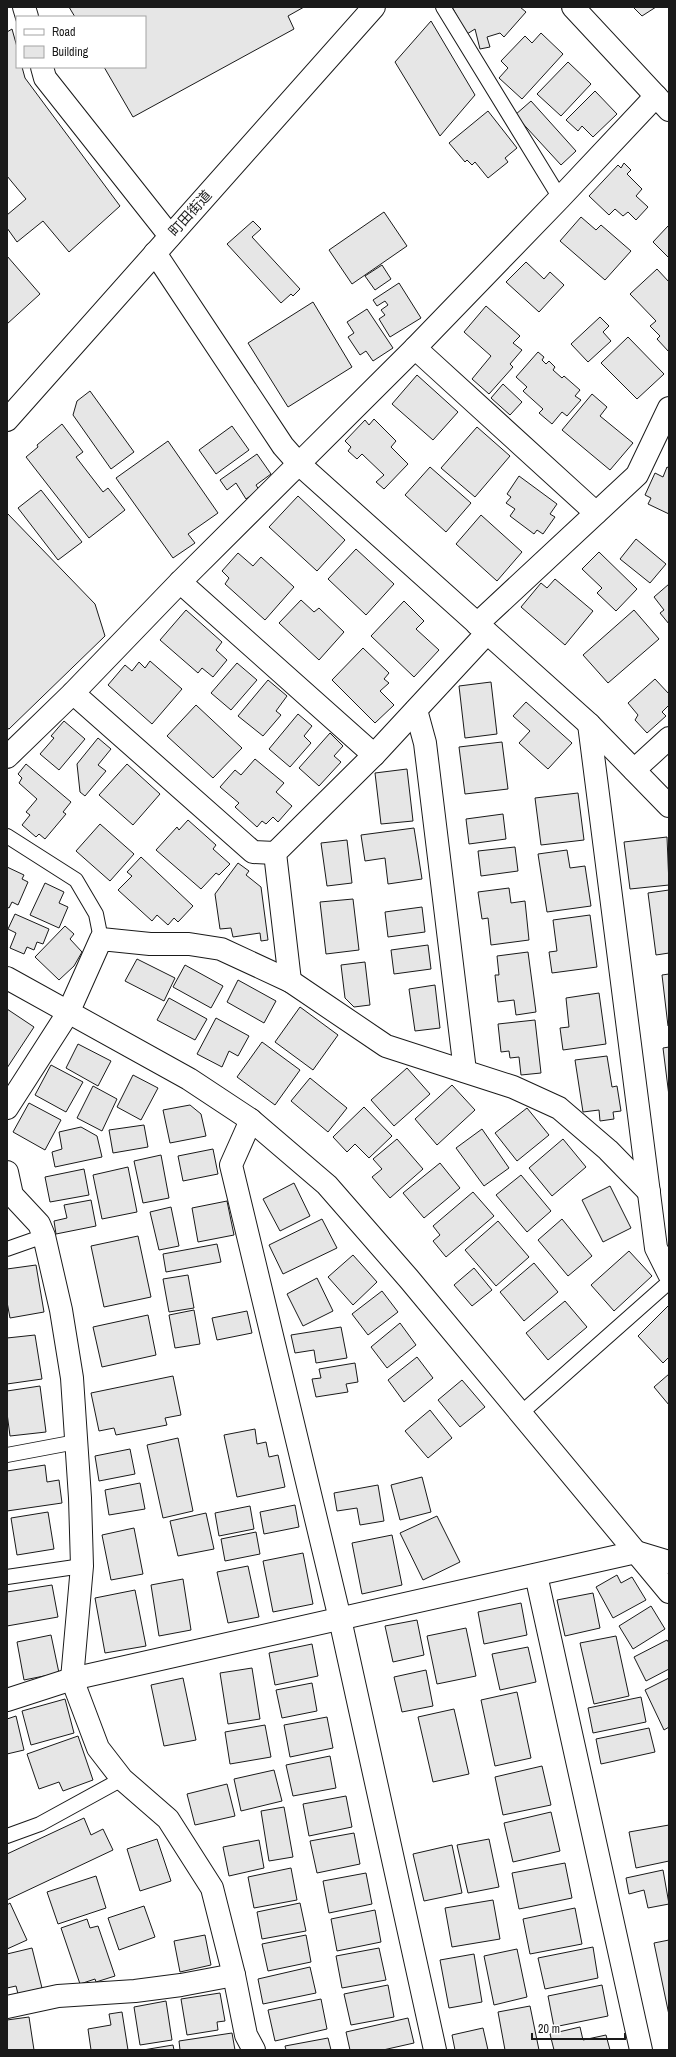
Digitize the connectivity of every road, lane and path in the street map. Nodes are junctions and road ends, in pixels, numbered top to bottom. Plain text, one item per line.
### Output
1 (374, 7) edge
2 (443, 7) edge
3 (573, 7) edge
4 (42, 68) edge
5 (662, 103) edge
6 (560, 198) junction
7 (170, 236) junction
8 (155, 253) junction
9 (415, 348) junction
10 (669, 408) edge
11 (7, 420) edge
12 (298, 464) junction
13 (596, 513) junction
14 (180, 582) junction
15 (482, 629) junction
16 (73, 693) junction
17 (416, 710) junction
18 (589, 724) junction
19 (669, 738) edge
20 (374, 755) junction
21 (7, 757) edge
22 (634, 770) junction
23 (669, 806) edge
24 (7, 836) edge
25 (275, 854) junction
26 (101, 939) junction
27 (7, 978) edge
28 (290, 981) junction
29 (68, 1013) junction
30 (465, 1071) junction
31 (7, 1108) edge
32 (251, 1120) junction
33 (7, 1172) edge
34 (649, 1192) junction
35 (44, 1236) junction
36 (7, 1250) edge
37 (669, 1274) edge
38 (669, 1282) edge
39 (520, 1414) junction
40 (76, 1442) junction
41 (7, 1455) edge
42 (636, 1552) junction
43 (669, 1562) edge
44 (82, 1566) junction
45 (536, 1575) junction
46 (7, 1577) edge
47 (669, 1592) edge
48 (340, 1619) junction
49 (72, 1679) junction
50 (7, 1700) edge
51 (122, 1779) junction
52 (7, 1836) edge
53 (234, 1975) junction
54 (7, 2007) edge
55 (254, 2050) edge
56 (435, 2050) edge
57 (641, 2050) edge

1 - 7 street, 町田街道
2 - 6 lane
3 - 5 street
4 - 7 street
5 - 6 street
6 - 9 street
7 - 8 street, 町田街道
8 - 11 street, 町田街道
8 - 12 street
9 - 12 street
9 - 13 street
10 - 13 street
12 - 14 street
12 - 15 street
13 - 15 street
14 - 16 street
14 - 20 street
15 - 17 street
15 - 18 street
16 - 21 street
16 - 25 street
17 - 20 street
17 - 30 street
18 - 22 street
18 - 34 street
19 - 22 street
20 - 25 street
22 - 23 street
24 - 26 lane
25 - 28 street
26 - 28 street
26 - 29 street
27 - 29 street
28 - 30 street
29 - 31 street
29 - 32 street
30 - 34 street
32 - 39 street
32 - 48 street
33 - 35 street
34 - 37 street
35 - 36 lane
35 - 40 street
38 - 39 lane
39 - 42 street
40 - 41 lane
40 - 44 street
42 - 43 street
42 - 45 street
42 - 47 street
44 - 46 lane
44 - 49 street
45 - 48 street
45 - 57 street
48 - 49 street
48 - 56 street
49 - 50 street
49 - 51 street
51 - 52 lane
51 - 53 street
53 - 54 street
53 - 55 street

